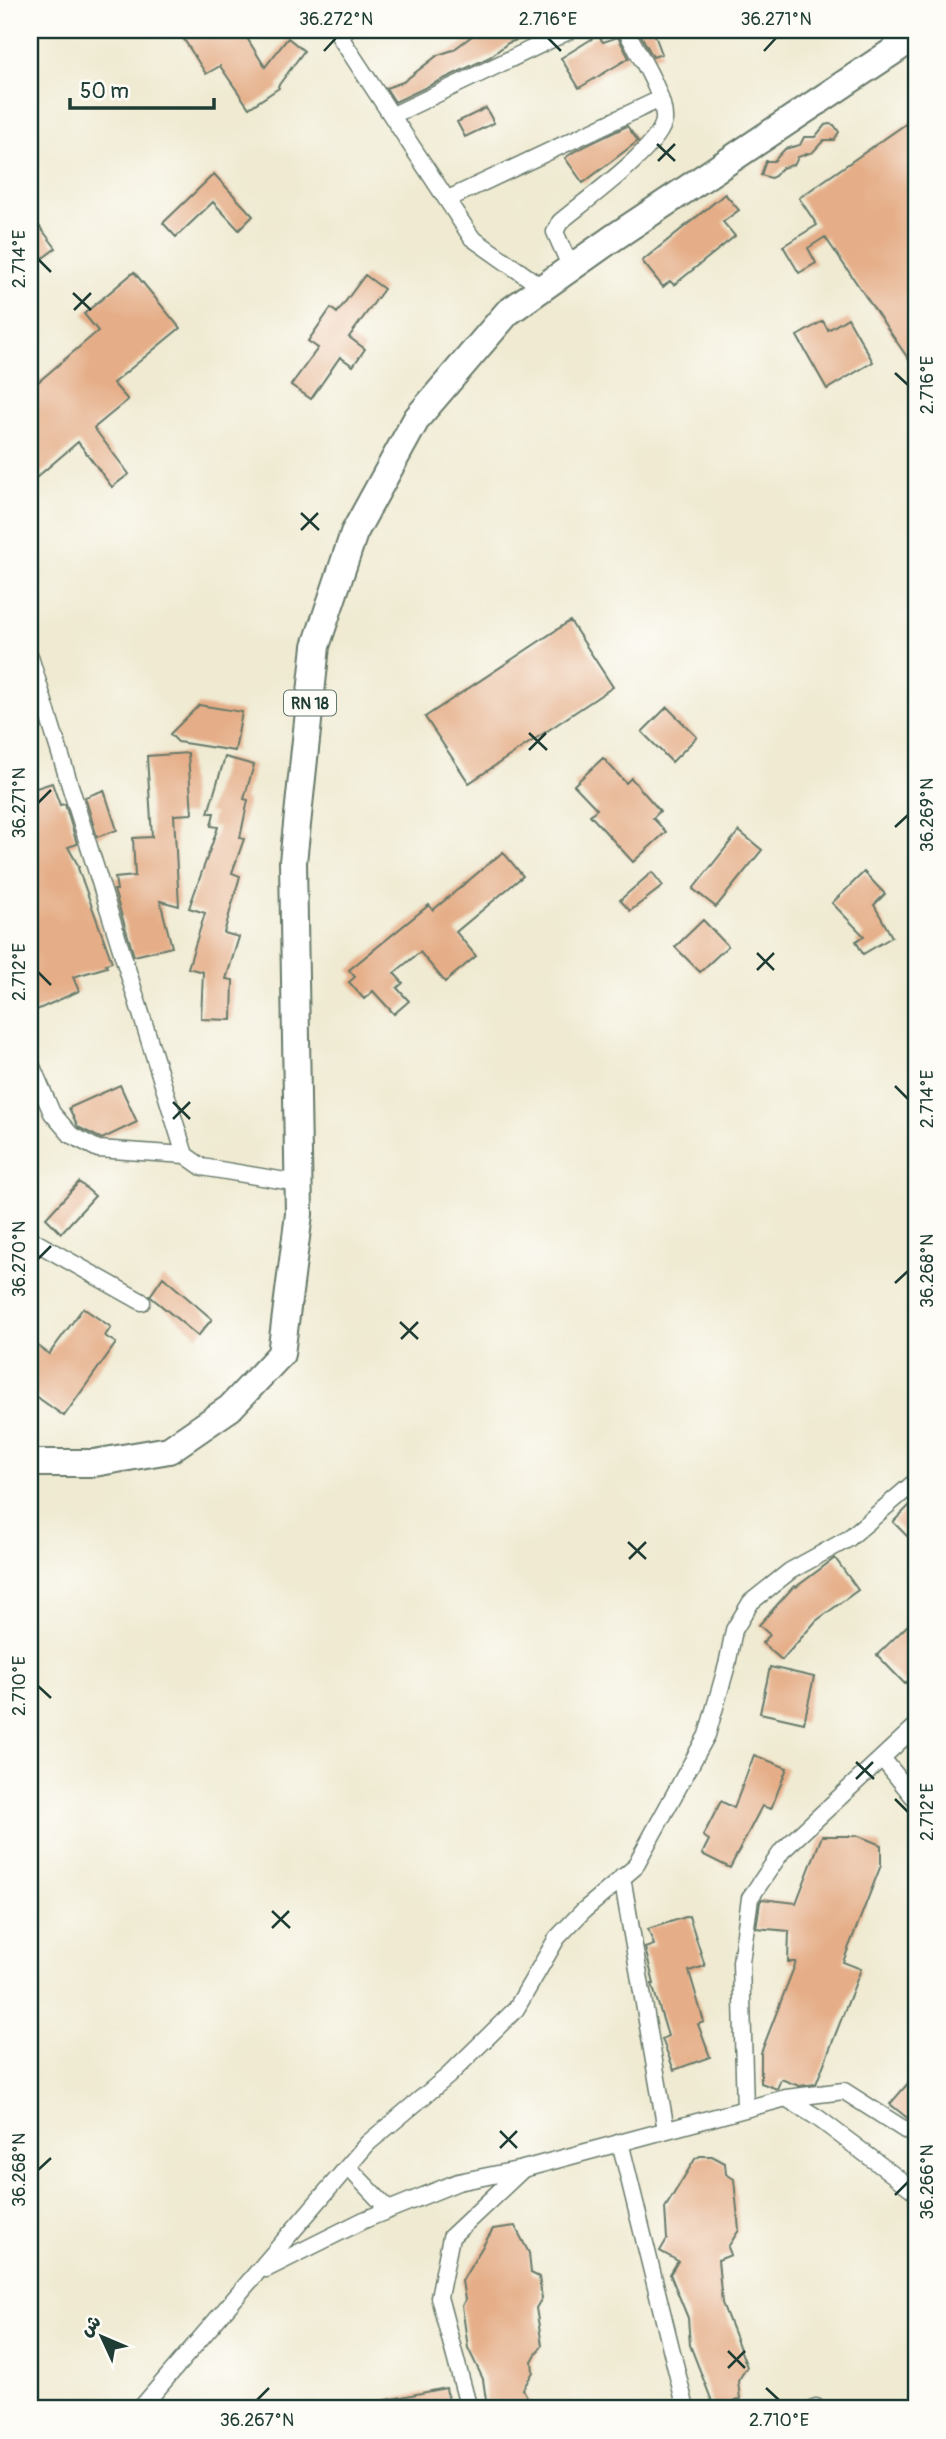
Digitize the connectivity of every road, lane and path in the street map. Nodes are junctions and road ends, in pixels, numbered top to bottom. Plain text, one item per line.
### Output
1 (348, 30) edge
2 (571, 30) edge
3 (626, 30) edge
4 (916, 36) edge
5 (660, 99) junction
6 (393, 115) junction
7 (448, 199) junction
8 (571, 268) junction
9 (543, 288) junction
10 (30, 657) edge
11 (30, 1062) edge
12 (185, 1155) junction
13 (298, 1182) junction
14 (30, 1239) edge
15 (142, 1302) dead end
16 (30, 1463) edge
17 (916, 1481) edge
18 (916, 1726) edge
19 (882, 1758) junction
20 (916, 1800) edge
21 (622, 1877) junction
22 (786, 2098) junction
23 (745, 2109) junction
24 (666, 2130) junction
25 (916, 2137) edge
26 (620, 2142) junction
27 (348, 2167) junction
28 (523, 2169) junction
29 (916, 2192) edge
30 (388, 2210) junction
31 (257, 2274) junction
32 (143, 2408) edge
33 (469, 2409) edge
34 (686, 2409) edge

1 - 6 street
2 - 6 street
3 - 5 street
4 - 8 main road, RN 18
5 - 7 street
5 - 8 street
6 - 7 street
7 - 9 street
8 - 9 main road, RN 18
9 - 13 main road, RN 18
10 - 12 street
11 - 12 street
12 - 13 street
13 - 16 main road, RN 18
14 - 15 street
17 - 21 street
18 - 19 street
19 - 20 street
19 - 23 street
21 - 24 street
21 - 27 street
22 - 23 street
22 - 25 street
22 - 29 street
23 - 24 street
24 - 26 street
26 - 28 street
26 - 34 street
27 - 30 street
27 - 31 street
28 - 30 street
28 - 33 street
30 - 31 street
31 - 32 street

